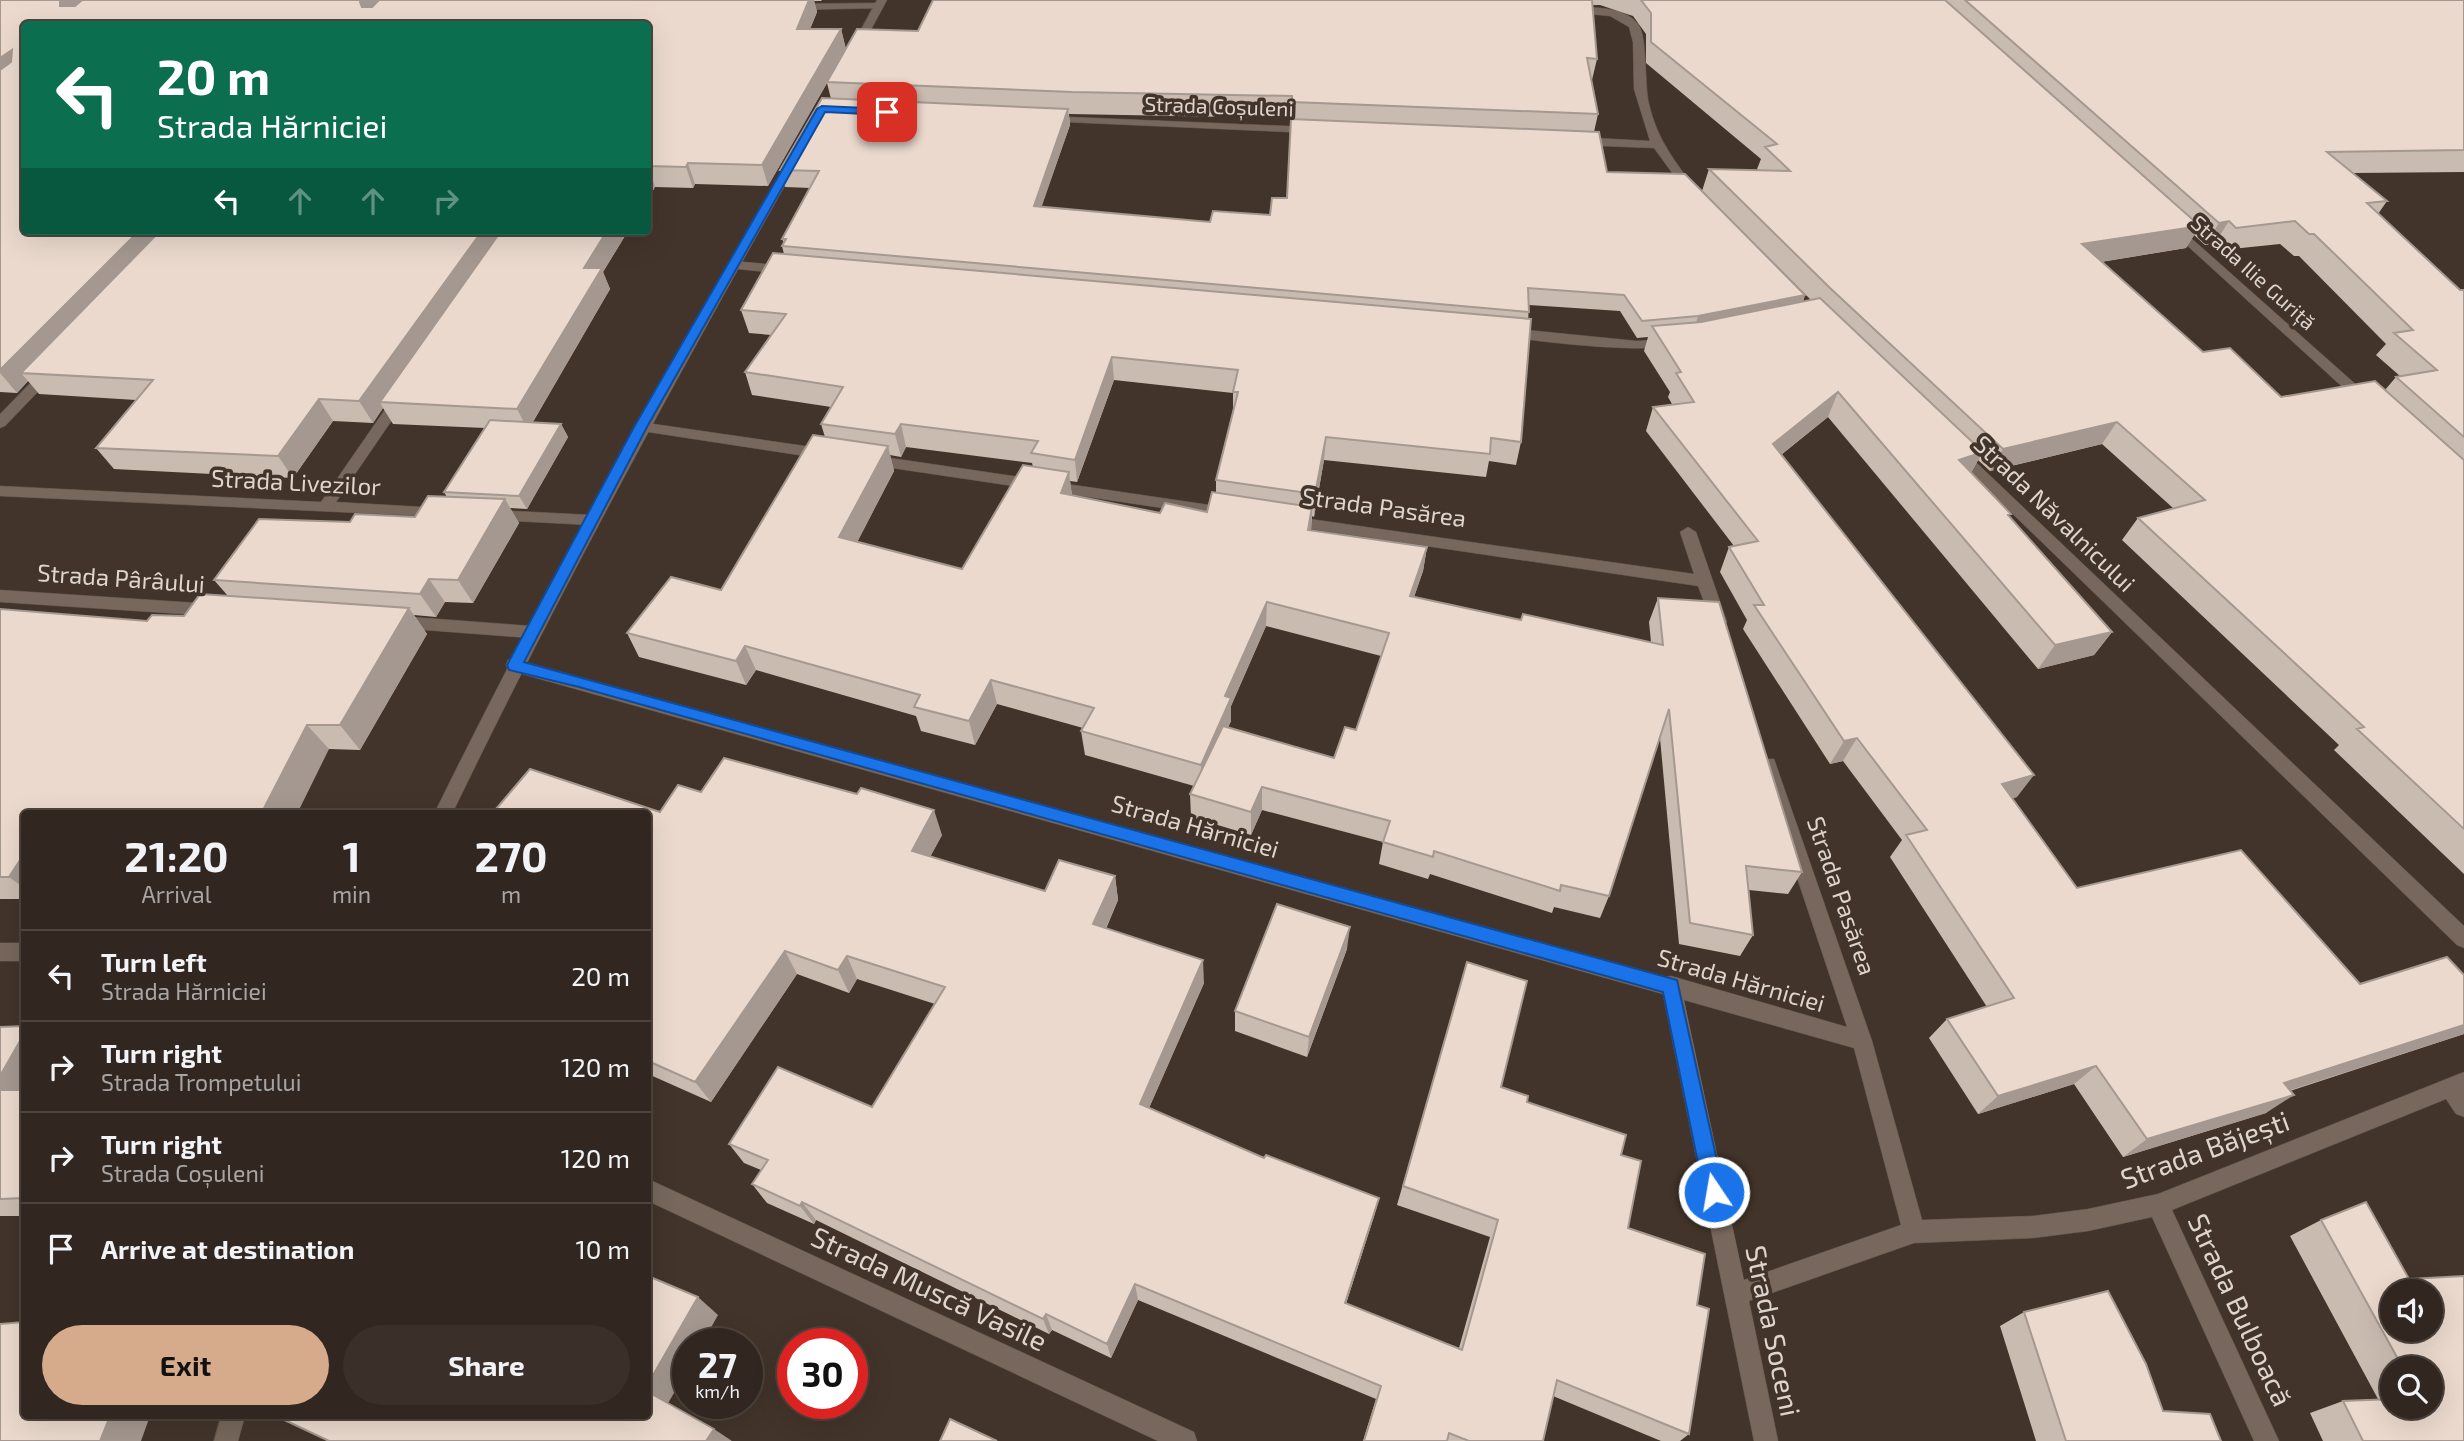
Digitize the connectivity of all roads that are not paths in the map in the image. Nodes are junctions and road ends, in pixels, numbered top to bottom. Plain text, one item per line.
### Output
1 (880, 3) edge
2 (778, 7) edge
3 (1558, 9) edge
4 (847, 63) edge
5 (1038, 118) edge
6 (1326, 131) edge
7 (1559, 141) edge
8 (801, 145) edge
9 (1656, 145) junction
10 (1702, 202) edge
11 (2158, 212) edge
12 (733, 265) junction
13 (797, 271) edge
14 (1487, 331) edge
15 (1684, 341) edge
16 (55, 366) edge
17 (413, 380) edge
18 (2372, 406) edge
19 (0, 423) edge
20 (640, 427) junction
21 (1944, 440) edge
22 (0, 491) edge
23 (326, 507) junction
24 (451, 513) edge
25 (479, 515) edge
26 (1250, 516) edge
27 (1278, 519) edge
28 (591, 520) junction
29 (1688, 532) dead end
30 (1705, 581) junction
31 (0, 596) edge
32 (233, 611) edge
33 (384, 621) edge
34 (531, 632) junction
35 (1727, 646) edge
36 (514, 665) junction
37 (1763, 749) edge
38 (445, 810) edge
39 (2464, 939) edge
40 (0, 951) edge
41 (21, 952) edge
42 (1671, 985) junction
43 (1861, 1041) junction
44 (2457, 1085) edge
45 (2464, 1107) edge
46 (651, 1191) edge
47 (2158, 1205) junction
48 (1914, 1232) junction
49 (1736, 1294) junction
50 (232, 1419) edge
51 (226, 1441) edge
52 (1185, 1441) edge
53 (1766, 1441) edge
54 (2267, 1441) edge

1 - 2 street
1 - 4 street
3 - 9 street
5 - 6 street, Strada Coșuleni
7 - 9 street
8 - 12 street
9 - 10 street
11 - 18 street, Strada Ilie Guriță
12 - 13 street
12 - 20 street
14 - 15 street
16 - 19 street
17 - 23 street
20 - 26 street
20 - 28 street
21 - 39 street, Strada Năvalnicului
22 - 23 street, Strada Livezilor
23 - 24 street, Strada Livezilor
25 - 28 street
27 - 30 street, Strada Pasărea
28 - 34 street
29 - 30 street
30 - 35 street
31 - 32 street, Strada Pârâului
33 - 34 street
34 - 36 street
36 - 38 street
36 - 42 street, Strada Hărniciei
37 - 43 street, Strada Pasărea
40 - 41 street
42 - 43 street, Strada Hărniciei
42 - 49 street, Strada Soceni
43 - 48 street, Strada Pasărea
44 - 45 street
44 - 47 street, Strada Băjești
46 - 52 street, Strada Muscă Vasile
47 - 48 street, Strada Băjești
47 - 54 street, Strada Bulboacă
48 - 49 street, Strada Băjești
49 - 53 street, Strada Soceni
50 - 51 street

